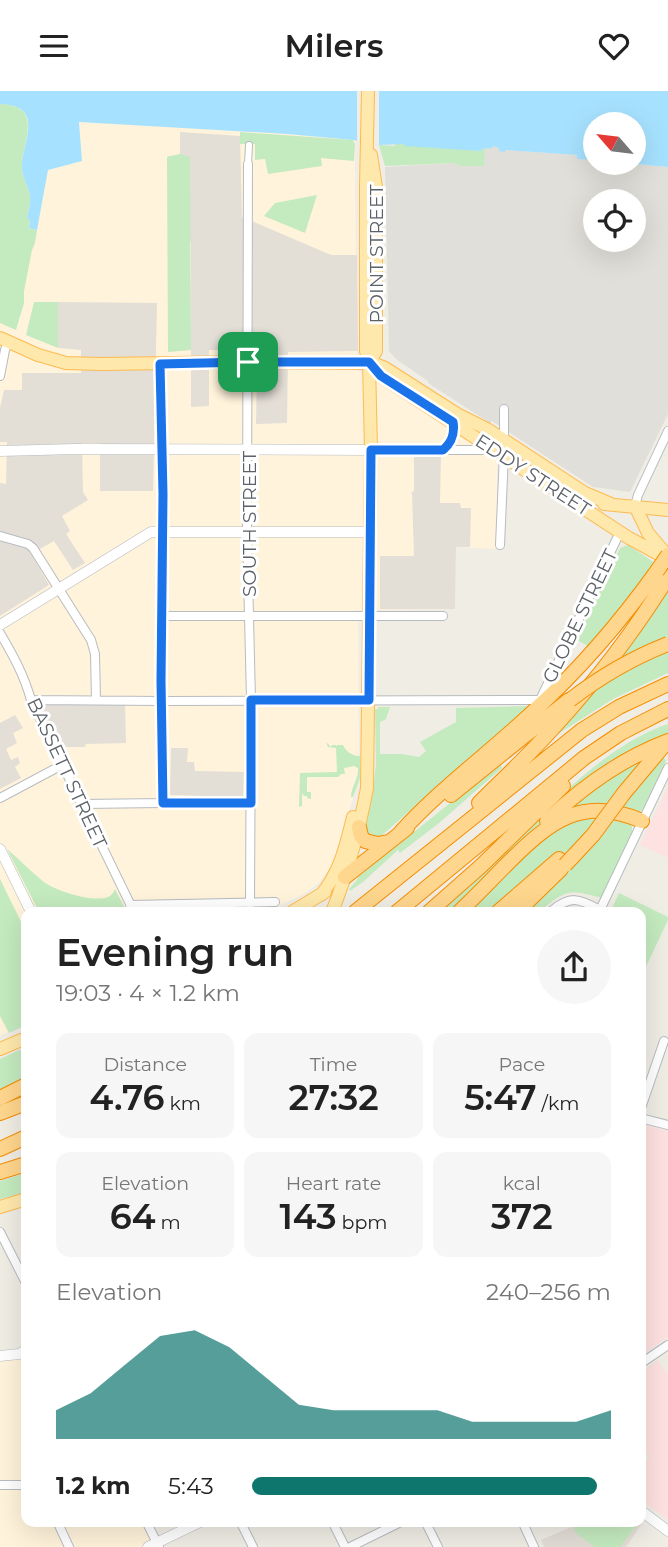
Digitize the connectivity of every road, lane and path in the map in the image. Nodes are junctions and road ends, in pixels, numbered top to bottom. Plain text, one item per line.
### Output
1 (368, 91) edge
2 (249, 145) dead end
3 (248, 164) joint
4 (4, 340) edge
5 (248, 362) junction
6 (369, 362) junction
7 (160, 364) junction
8 (1, 366) edge
9 (0, 376) edge
10 (504, 409) dead end
11 (453, 422) junction
12 (668, 431) edge
13 (500, 448) junction
14 (161, 449) junction
15 (248, 449) junction
16 (371, 450) junction
17 (443, 450) junction
18 (0, 451) edge
19 (563, 494) junction
20 (611, 504) junction
21 (635, 506) junction
22 (668, 510) edge
23 (162, 531) junction
24 (369, 532) junction
25 (620, 532) junction
26 (247, 533) junction
27 (0, 536) edge
28 (500, 545) dead end
29 (668, 557) edge
30 (664, 575) edge
31 (60, 589) junction
32 (162, 616) junction
33 (250, 616) junction
34 (369, 616) junction
35 (443, 616) dead end
36 (0, 625) edge
37 (0, 633) edge
38 (668, 644) edge
39 (668, 684) edge
40 (31, 700) junction
41 (96, 700) junction
42 (251, 700) junction
43 (369, 700) junction
44 (162, 701) junction
45 (668, 709) edge
46 (621, 733) junction
47 (668, 741) edge
48 (499, 749) junction
49 (368, 763) junction
50 (62, 765) junction
51 (668, 768) edge
52 (0, 798) edge
53 (163, 803) junction
54 (251, 803) junction
55 (80, 804) junction
56 (642, 821) junction
57 (359, 827) junction
58 (395, 837) junction
59 (0, 849) edge
60 (521, 851) junction
61 (425, 856) junction
62 (562, 862) junction
63 (345, 877) junction
64 (321, 895) junction
65 (275, 902) dead end
66 (250, 904) junction
67 (29, 907) edge
68 (132, 907) edge
69 (162, 907) edge
70 (301, 907) edge
71 (334, 907) edge
72 (361, 907) edge
73 (403, 907) edge
74 (435, 907) edge
75 (464, 907) edge
76 (504, 907) edge
77 (522, 907) edge
78 (557, 907) edge
79 (594, 907) edge
80 (602, 907) edge
81 (21, 1040) edge
82 (664, 1041) dead end
83 (1, 1046) edge
84 (21, 1088) edge
85 (646, 1094) edge
86 (0, 1098) edge
87 (21, 1105) edge
88 (0, 1113) edge
89 (646, 1120) edge
90 (668, 1125) edge
91 (21, 1139) edge
92 (0, 1149) edge
93 (21, 1166) edge
94 (0, 1172) edge
95 (21, 1201) edge
96 (0, 1207) edge
97 (0, 1232) edge
98 (21, 1273) edge
99 (668, 1345) edge
100 (21, 1353) edge
101 (0, 1356) edge
102 (646, 1360) edge
103 (0, 1485) edge
104 (21, 1485) edge
105 (646, 1514) edge
106 (60, 1527) edge
107 (148, 1527) edge
108 (190, 1527) edge
109 (243, 1527) edge
110 (335, 1527) edge
111 (390, 1527) edge
112 (428, 1527) edge
113 (525, 1527) edge
114 (668, 1531) edge
115 (154, 1545) edge
116 (69, 1547) edge
117 (253, 1547) edge
118 (347, 1547) edge
119 (438, 1547) edge
120 (534, 1547) edge

1 - 6 main road, POINT STREET
2 - 3 street, SOUTH STREET
3 - 5 street, SOUTH STREET
4 - 7 main road, EDDY STREET
4 - 8 street
5 - 6 main road, EDDY STREET
5 - 7 main road, EDDY STREET
5 - 15 street, SOUTH STREET
6 - 11 main road, EDDY STREET
6 - 13 main road, EDDY STREET
6 - 16 main road, POINT STREET
7 - 14 street
8 - 9 street
10 - 13 street
11 - 13 main road, EDDY STREET
11 - 17 street
12 - 21 street
13 - 17 street
13 - 19 main road, EDDY STREET
13 - 20 main road, EDDY STREET
13 - 28 street
14 - 15 street
14 - 18 street
14 - 23 street
15 - 16 street
15 - 26 street, SOUTH STREET
16 - 17 street
16 - 24 main road, POINT STREET
19 - 20 main road
19 - 25 main road, EDDY STREET
20 - 21 main road
21 - 22 main road
21 - 29 main road
23 - 26 street
23 - 31 street
23 - 32 street
24 - 26 street
24 - 34 main road, POINT STREET
25 - 29 main road, EDDY STREET
25 - 43 street, GLOBE STREET
26 - 33 street, SOUTH STREET
27 - 31 street
29 - 30 highway, bridge
30 - 48 highway
30 - 61 highway
31 - 36 street
31 - 41 street
32 - 33 street
32 - 44 street
33 - 34 street
33 - 42 street, SOUTH STREET
34 - 35 street
34 - 43 main road, POINT STREET
37 - 40 street, BASSETT STREET
38 - 48 highway, bridge
39 - 61 highway
40 - 41 street
40 - 50 street, BASSETT STREET
41 - 44 street
42 - 43 street
42 - 44 street
42 - 54 street, SOUTH STREET
43 - 49 main road, POINT STREET
44 - 53 street
45 - 46 highway
46 - 73 highway
46 - 74 highway
47 - 60 highway
47 - 62 highway, bridge
48 - 58 highway
49 - 57 main road, POINT STREET
49 - 64 main road, POINT STREET
50 - 52 street
50 - 55 street, BASSETT STREET
51 - 56 street
53 - 54 street
53 - 55 street
54 - 66 street, SOUTH STREET
55 - 68 street, BASSETT STREET
56 - 60 highway
56 - 80 street
57 - 58 highway
57 - 63 main road, POINT STREET
58 - 63 highway
59 - 67 street
60 - 75 highway
61 - 72 highway
62 - 76 highway
62 - 77 highway
63 - 64 main road
63 - 71 main road, POINT STREET
64 - 70 main road
65 - 66 street
66 - 69 street
78 - 79 street
81 - 83 main road
82 - 85 street
84 - 86 highway
87 - 88 highway
89 - 90 street
91 - 92 highway
93 - 94 highway
95 - 96 main road
97 - 98 street
99 - 102 street
100 - 101 street
103 - 104 street
105 - 114 street
106 - 116 street
107 - 115 street
108 - 115 street
109 - 117 street
110 - 118 street
111 - 118 street
112 - 119 street
113 - 120 street

